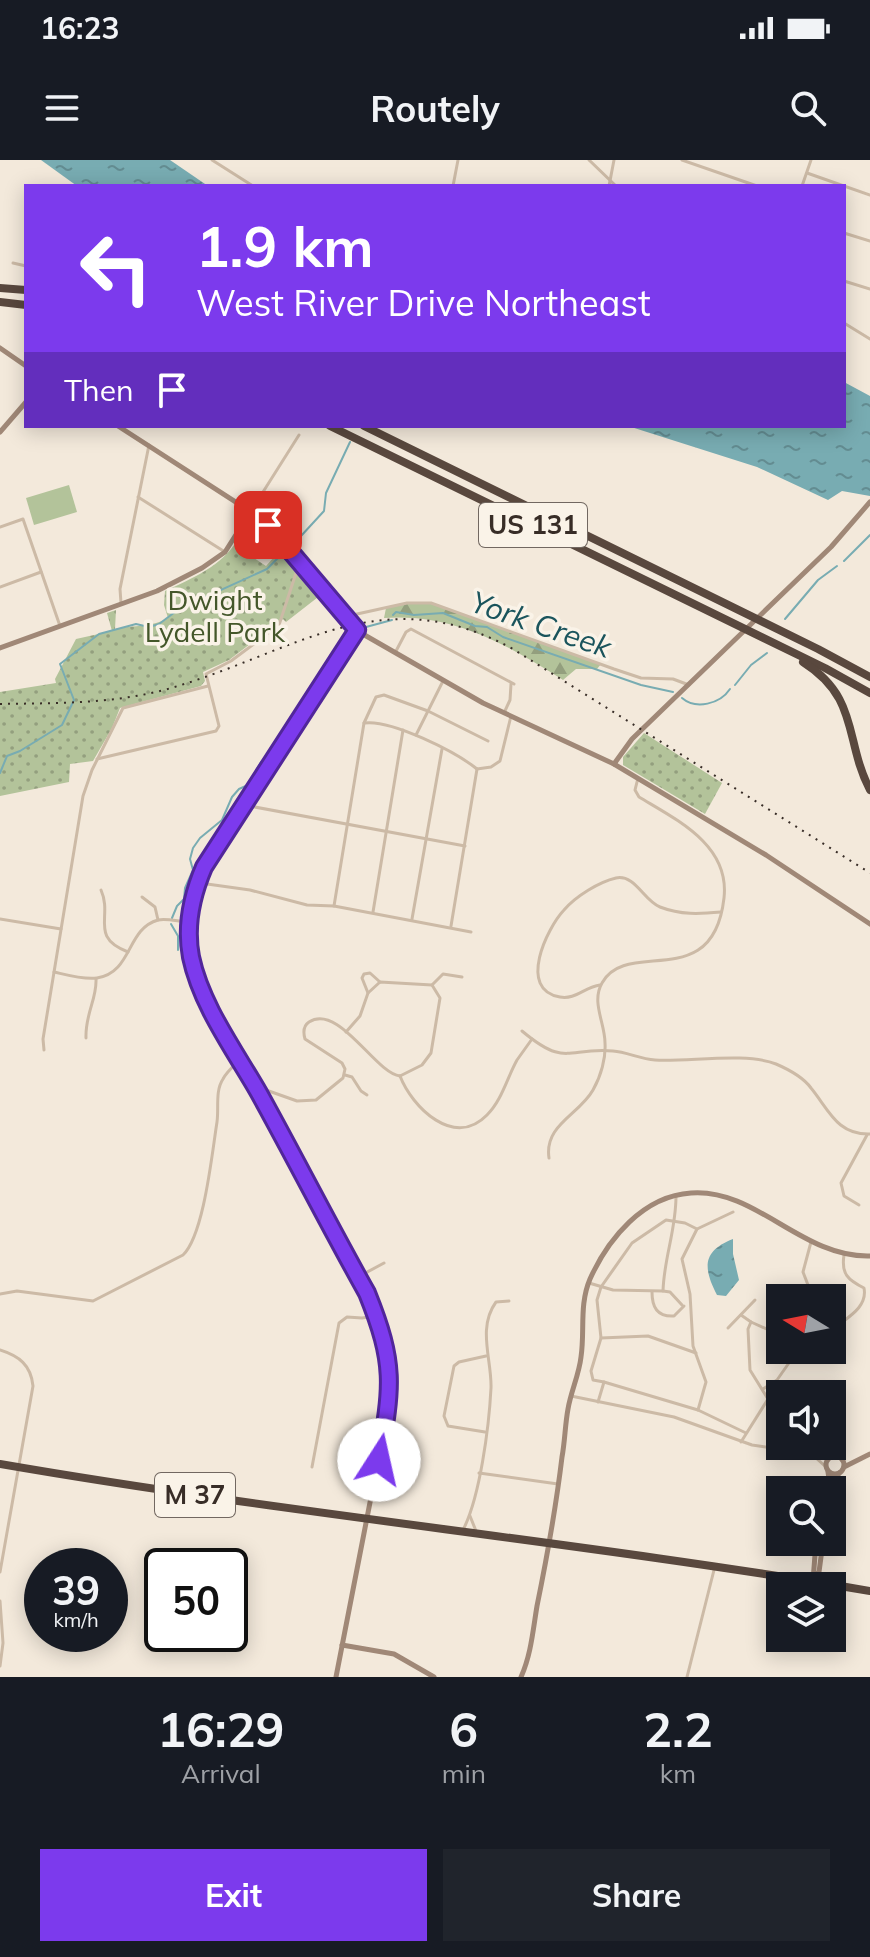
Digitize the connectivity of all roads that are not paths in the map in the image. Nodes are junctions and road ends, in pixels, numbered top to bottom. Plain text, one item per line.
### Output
1 (212, 160) edge
2 (458, 160) edge
3 (589, 160) edge
4 (614, 160) edge
5 (682, 160) edge
6 (811, 160) edge
7 (807, 173) junction
8 (250, 184) edge
9 (453, 184) edge
10 (610, 184) edge
11 (751, 184) edge
12 (803, 184) edge
13 (838, 184) edge
14 (846, 187) edge
15 (870, 195) edge
16 (846, 234) edge
17 (870, 241) edge
18 (13, 263) dead end
19 (24, 266) edge
20 (846, 282) edge
21 (0, 288) edge
22 (870, 289) edge
23 (24, 290) edge
24 (0, 302) edge
25 (24, 305) edge
26 (846, 324) edge
27 (870, 339) edge
28 (0, 348) edge
29 (24, 365) edge
30 (24, 404) edge
31 (121, 428) edge
32 (334, 428) edge
33 (368, 428) edge
34 (0, 432) edge
35 (299, 435) dead end
36 (149, 445) junction
37 (138, 497) junction
38 (870, 503) edge
39 (251, 511) junction
40 (0, 527) edge
41 (225, 552) junction
42 (303, 564) junction
43 (41, 572) junction
44 (0, 587) edge
45 (121, 604) junction
46 (348, 617) junction
47 (60, 626) junction
48 (357, 630) junction
49 (756, 635) junction
50 (0, 648) edge
51 (395, 653) junction
52 (870, 674) edge
53 (443, 681) junction
54 (689, 685) junction
55 (208, 686) junction
56 (870, 693) edge
57 (428, 711) junction
58 (504, 713) junction
59 (511, 716) junction
60 (364, 723) junction
61 (403, 730) junction
62 (415, 735) junction
63 (488, 741) dead end
64 (442, 749) junction
65 (97, 759) junction
66 (614, 764) junction
67 (477, 769) junction
68 (638, 778) junction
69 (870, 790) edge
70 (243, 804) junction
71 (347, 824) junction
72 (386, 832) junction
73 (425, 839) junction
74 (465, 846) junction
75 (197, 882) junction
76 (101, 890) dead end
77 (142, 897) dead end
78 (334, 906) junction
79 (721, 912) junction
80 (373, 913) junction
81 (0, 919) edge
82 (412, 919) junction
83 (158, 920) junction
84 (189, 922) junction
85 (870, 924) edge
86 (451, 926) junction
87 (61, 929) junction
88 (471, 932) dead end
89 (128, 952) junction
90 (54, 972) junction
91 (462, 977) dead end
92 (96, 979) junction
93 (380, 982) junction
94 (432, 985) junction
95 (600, 985) junction
96 (368, 993) junction
97 (522, 1031) dead end
98 (346, 1032) junction
99 (86, 1038) dead end
100 (532, 1039) junction
101 (44, 1050) dead end
102 (605, 1051) junction
103 (240, 1060) junction
104 (345, 1075) junction
105 (400, 1076) junction
106 (260, 1094) junction
107 (367, 1095) dead end
108 (868, 1134) edge
109 (549, 1158) dead end
110 (676, 1195) junction
111 (859, 1205) dead end
112 (733, 1212) dead end
113 (676, 1222) junction
114 (697, 1229) junction
115 (811, 1242) junction
116 (844, 1255) junction
117 (870, 1256) edge
118 (384, 1263) dead end
119 (358, 1277) junction
120 (589, 1283) junction
121 (808, 1284) edge
122 (601, 1287) junction
123 (663, 1291) junction
124 (652, 1292) junction
125 (0, 1294) edge
126 (755, 1300) dead end
127 (509, 1301) dead end
128 (684, 1306) junction
129 (690, 1306) junction
130 (741, 1315) junction
131 (376, 1316) junction
132 (846, 1319) edge
133 (751, 1322) junction
134 (728, 1328) dead end
135 (766, 1329) edge
136 (601, 1338) junction
137 (0, 1350) edge
138 (696, 1353) junction
139 (486, 1356) junction
140 (788, 1364) edge
141 (604, 1382) junction
142 (763, 1389) junction
143 (571, 1396) junction
144 (598, 1402) junction
145 (698, 1410) junction
146 (485, 1432) junction
147 (746, 1433) junction
148 (741, 1442) junction
149 (766, 1446) edge
150 (870, 1454) edge
151 (818, 1460) edge
152 (830, 1460) edge
153 (842, 1460) edge
154 (846, 1460) edge
155 (856, 1462) junction
156 (0, 1464) edge
157 (20, 1467) junction
158 (312, 1467) dead end
159 (827, 1468) junction
160 (842, 1470) junction
161 (479, 1473) junction
162 (829, 1476) edge
163 (837, 1476) edge
164 (558, 1484) junction
165 (470, 1516) junction
166 (368, 1518) junction
167 (0, 1524) edge
168 (8, 1526) junction
169 (463, 1530) junction
170 (477, 1532) junction
171 (550, 1542) junction
172 (714, 1566) junction
173 (0, 1572) edge
174 (766, 1573) edge
175 (846, 1587) edge
176 (870, 1591) edge
177 (0, 1601) edge
178 (342, 1645) junction
179 (0, 1666) edge
180 (336, 1677) edge
181 (434, 1677) edge
182 (521, 1677) edge
183 (687, 1677) edge

1 - 8 street
2 - 9 street
3 - 10 street
4 - 10 street
5 - 11 street
6 - 7 street
7 - 12 street
7 - 13 street
14 - 15 street
16 - 17 street
18 - 19 street
20 - 22 street
21 - 23 highway
24 - 25 highway
26 - 27 street
28 - 29 main road
30 - 34 main road
31 - 36 main road
32 - 49 highway, US 131
33 - 52 highway, US 131
35 - 39 street
36 - 37 street
36 - 39 main road
37 - 41 street
37 - 45 street
38 - 54 main road
39 - 41 main road
39 - 42 main road
40 - 43 street
41 - 45 main road
42 - 46 main road
42 - 55 street
43 - 44 street
43 - 47 street
45 - 47 main road
46 - 48 main road
46 - 54 street
47 - 50 main road
48 - 51 main road
48 - 70 main road
49 - 56 highway, US 131
49 - 69 highway
51 - 53 main road
51 - 58 street
53 - 57 street
53 - 58 main road
54 - 66 main road
55 - 65 street
55 - 65 street
57 - 60 street
57 - 62 street
57 - 63 street
58 - 59 main road
59 - 66 main road
59 - 67 street
60 - 61 street
60 - 71 street
61 - 62 street
61 - 72 street
62 - 64 street
64 - 67 street
64 - 73 street
65 - 87 street
66 - 68 main road
67 - 74 street
68 - 79 street
68 - 85 main road
70 - 71 street
70 - 75 main road
71 - 72 street
71 - 78 street
72 - 73 street
72 - 80 street
73 - 74 street
73 - 82 street
74 - 86 street
75 - 78 street
75 - 84 main road
76 - 89 street
77 - 83 street
78 - 80 street
79 - 95 street
79 - 95 street
80 - 82 street
81 - 87 street
82 - 86 street
83 - 84 street
83 - 89 street
84 - 103 main road
86 - 88 street
87 - 90 street
89 - 92 street
90 - 92 street
90 - 101 street
91 - 94 street
92 - 99 street
93 - 94 street
93 - 96 street
93 - 96 street
94 - 105 street
95 - 102 street
96 - 98 street
97 - 100 street
98 - 104 street
98 - 105 street
100 - 102 street
100 - 105 street
102 - 108 street
102 - 109 street
103 - 106 main road
103 - 125 street
104 - 106 street
104 - 107 street
106 - 119 main road
108 - 111 street
110 - 113 street
110 - 115 main road
110 - 120 main road
112 - 114 street
113 - 114 street
113 - 122 street
113 - 123 street
114 - 129 street
115 - 116 main road
115 - 121 street
116 - 117 main road
116 - 132 street
118 - 119 street
119 - 131 main road
120 - 122 street
120 - 143 main road
122 - 124 street
122 - 136 street
123 - 124 street
123 - 128 street
124 - 128 street
126 - 130 street
127 - 139 street
128 - 129 street
129 - 138 street
130 - 133 street
130 - 134 street
131 - 158 street
131 - 166 main road
133 - 135 street
133 - 142 street
136 - 138 street
136 - 141 street
137 - 157 street
138 - 145 street
139 - 146 street
139 - 146 street
140 - 142 street
141 - 144 street
141 - 145 street
142 - 147 street
143 - 144 street
143 - 164 main road
144 - 148 street
145 - 147 street
146 - 161 street
147 - 148 street
148 - 149 street
150 - 155 main road
151 - 159 street
152 - 159 main road
153 - 160 main road
154 - 155 main road
155 - 160 main road
156 - 157 highway, M 37
157 - 166 highway, M 37
157 - 168 street
159 - 160 main road
159 - 162 main road
160 - 163 main road
161 - 164 street
161 - 165 street
164 - 171 main road
165 - 169 street
165 - 170 street
166 - 169 highway, M 37
166 - 178 main road
167 - 168 street
168 - 173 street
169 - 170 highway, M 37
170 - 171 highway, M 37
171 - 172 highway, M 37
171 - 182 main road
172 - 174 highway, M 37
172 - 183 street
175 - 176 highway
177 - 179 street
178 - 180 main road
178 - 181 main road

